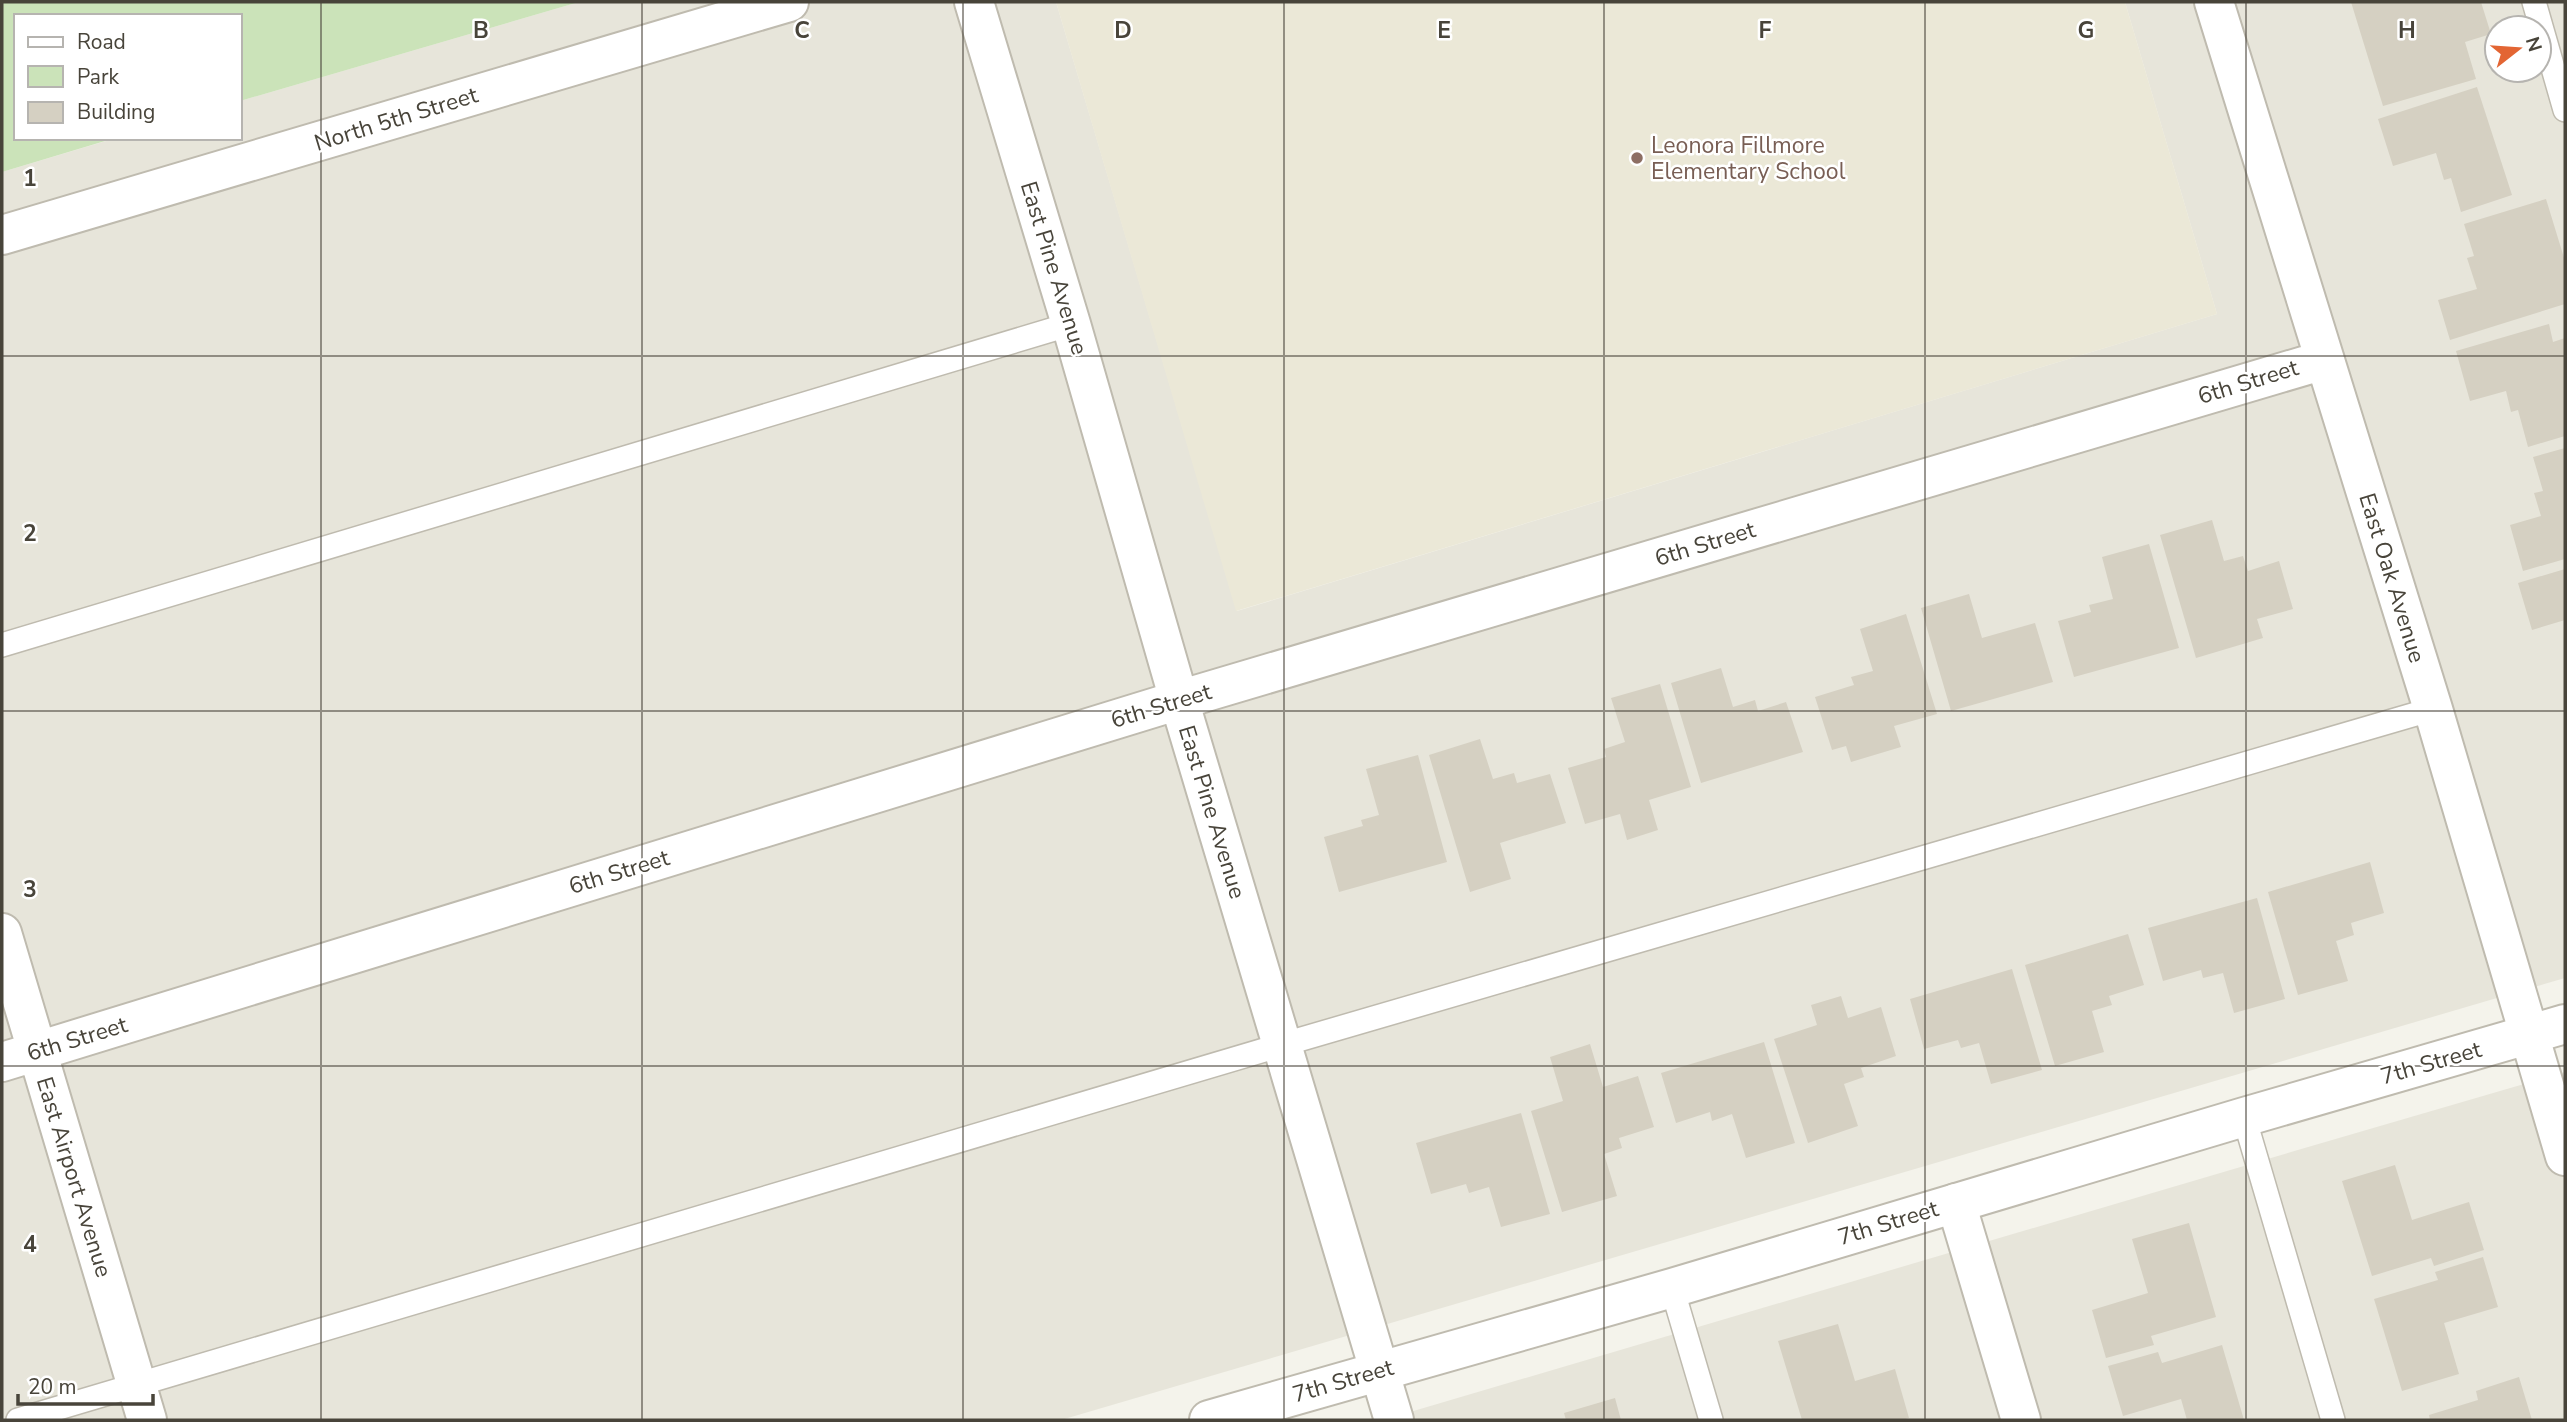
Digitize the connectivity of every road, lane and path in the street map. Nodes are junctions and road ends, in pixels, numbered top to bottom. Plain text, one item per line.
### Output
1 (789, 2) edge
2 (974, 2) edge
3 (2214, 2) edge
4 (2534, 2) edge
5 (2565, 110) edge
6 (2, 235) edge
7 (1071, 324) junction
8 (2323, 360) junction
9 (2, 645) edge
10 (1179, 700) junction
11 (2433, 709) junction
12 (2, 933) edge
13 (2565, 1024) edge
14 (2529, 1035) junction
15 (1281, 1045) junction
16 (19, 1056) edge
17 (2244, 1117) junction
18 (2565, 1156) edge
19 (1956, 1203) junction
20 (1672, 1288) junction
21 (1379, 1371) junction
22 (142, 1403) edge
23 (18, 1420) edge
24 (1209, 1420) edge
25 (1394, 1420) edge
26 (1711, 1420) edge
27 (2021, 1420) edge
28 (2333, 1420) edge

1 - 6 street, North 5th Street
2 - 7 street, East Pine Avenue
3 - 8 street, East Oak Avenue
4 - 5 lane
7 - 9 lane
7 - 10 street, East Pine Avenue
8 - 10 street, 6th Street
8 - 11 street, East Oak Avenue
10 - 15 street, East Pine Avenue
10 - 16 street, 6th Street
11 - 14 street, East Oak Avenue
11 - 15 lane
12 - 16 street, East Airport Avenue
13 - 14 street, 7th Street
14 - 17 street, 7th Street
14 - 18 street, East Oak Avenue
15 - 21 street, East Pine Avenue
15 - 22 lane
16 - 22 street, East Airport Avenue
17 - 19 street, 7th Street
17 - 28 lane
19 - 20 street, 7th Street
19 - 27 street
20 - 21 street, 7th Street
20 - 26 lane
21 - 24 street, 7th Street
21 - 25 street, East Pine Avenue
22 - 23 lane

